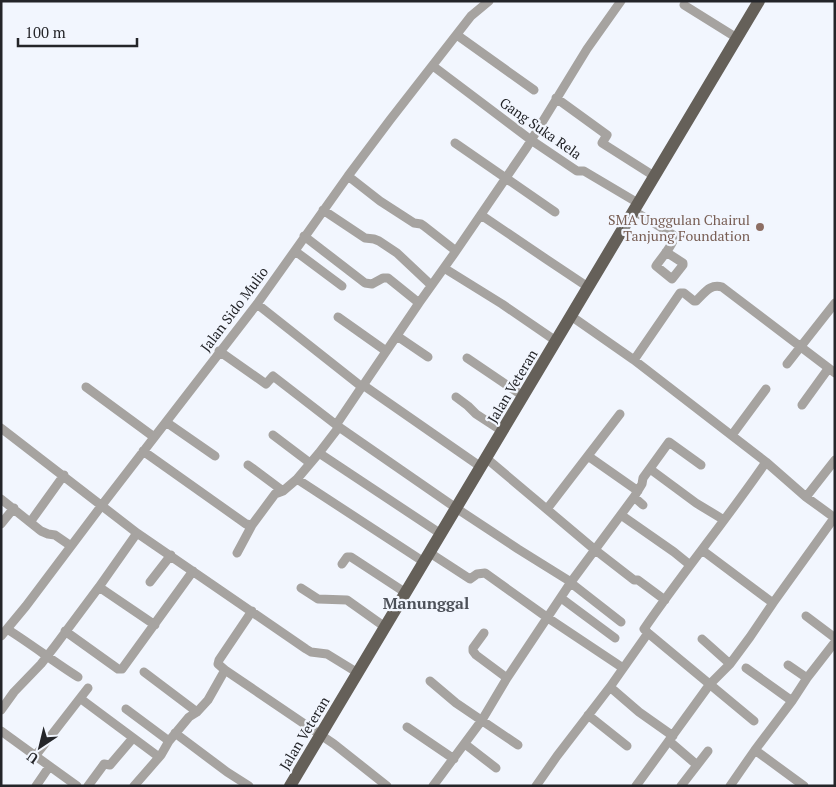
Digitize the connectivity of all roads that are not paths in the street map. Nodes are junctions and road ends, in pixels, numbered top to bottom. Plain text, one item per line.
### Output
1 (489, 1) edge
2 (621, 1) edge
3 (759, 1) edge
4 (684, 5) dead end
5 (457, 35) junction
6 (736, 38) junction
7 (433, 66) junction
8 (534, 90) dead end
9 (556, 98) junction
10 (532, 140) junction
11 (455, 143) dead end
12 (348, 176) junction
13 (654, 176) junction
14 (505, 178) junction
15 (636, 207) junction
16 (323, 210) junction
17 (555, 212) dead end
18 (481, 215) junction
19 (304, 236) junction
20 (295, 251) junction
21 (456, 251) junction
22 (666, 252) dead end
23 (444, 268) junction
24 (431, 285) junction
25 (342, 286) dead end
26 (588, 287) junction
27 (419, 303) junction
28 (835, 303) edge
29 (257, 304) junction
30 (571, 316) junction
31 (338, 317) dead end
32 (397, 336) junction
33 (556, 341) junction
34 (800, 347) junction
35 (219, 351) junction
36 (386, 351) junction
37 (428, 357) dead end
38 (467, 358) dead end
39 (634, 360) junction
40 (787, 364) dead end
41 (831, 371) edge
42 (362, 386) junction
43 (86, 387) dead end
44 (766, 389) dead end
45 (523, 396) junction
46 (456, 397) dead end
47 (802, 405) dead end
48 (620, 414) dead end
49 (166, 422) junction
50 (338, 426) junction
51 (1, 428) edge
52 (502, 431) junction
53 (273, 435) dead end
54 (732, 435) junction
55 (154, 437) junction
56 (144, 451) junction
57 (319, 453) junction
58 (215, 456) dead end
59 (588, 456) junction
60 (835, 460) edge
61 (484, 462) junction
62 (766, 462) junction
63 (310, 463) junction
64 (248, 465) dead end
65 (701, 466) dead end
66 (650, 469) junction
67 (64, 475) junction
68 (297, 479) junction
69 (283, 491) junction
70 (636, 494) junction
71 (806, 497) junction
72 (1, 499) edge
73 (643, 504) dead end
74 (102, 505) junction
75 (14, 508) junction
76 (456, 508) junction
77 (547, 510) junction
78 (622, 515) junction
79 (835, 518) edge
80 (724, 520) junction
81 (31, 521) junction
82 (1, 524) edge
83 (252, 525) junction
84 (137, 532) junction
85 (441, 534) junction
86 (71, 546) junction
87 (594, 549) junction
88 (702, 550) junction
89 (237, 553) dead end
90 (171, 555) junction
91 (427, 557) junction
92 (342, 564) dead end
93 (690, 565) junction
94 (193, 571) junction
95 (150, 582) dead end
96 (571, 582) junction
97 (99, 588) junction
98 (301, 588) dead end
99 (406, 593) junction
100 (561, 598) junction
101 (665, 600) junction
102 (773, 603) junction
103 (252, 611) junction
104 (806, 616) dead end
105 (548, 618) junction
106 (621, 622) dead end
107 (155, 625) junction
108 (385, 627) junction
109 (65, 631) junction
110 (4, 632) edge
111 (484, 633) dead end
112 (648, 633) junction
113 (614, 638) dead end
114 (835, 638) edge
115 (702, 639) dead end
116 (835, 642) edge
117 (46, 656) junction
118 (730, 664) junction
119 (788, 664) dead end
120 (623, 668) junction
121 (746, 668) dead end
122 (225, 670) junction
123 (144, 672) dead end
124 (358, 673) junction
125 (78, 677) dead end
126 (507, 678) junction
127 (808, 678) junction
128 (430, 682) dead end
129 (710, 684) junction
130 (610, 687) junction
131 (88, 688) dead end
132 (81, 699) junction
133 (792, 701) junction
134 (126, 709) dead end
135 (1, 710) edge
136 (197, 712) junction
137 (588, 716) junction
138 (482, 720) junction
139 (754, 721) dead end
140 (407, 727) dead end
141 (1, 730) edge
142 (320, 735) junction
143 (172, 737) junction
144 (133, 738) junction
145 (671, 738) junction
146 (465, 744) junction
147 (518, 745) dead end
148 (628, 746) dead end
149 (755, 750) junction
150 (708, 751) dead end
151 (36, 755) junction
152 (159, 757) junction
153 (454, 759) junction
154 (697, 765) junction
155 (50, 767) junction
156 (496, 768) dead end
157 (36, 786) edge
158 (77, 786) edge
159 (88, 786) edge
160 (134, 786) edge
161 (249, 786) edge
162 (290, 786) edge
163 (387, 786) edge
164 (433, 786) edge
165 (536, 786) edge
166 (636, 786) edge
167 (681, 786) edge
168 (730, 786) edge
169 (804, 786) edge

1 - 5 street, Jalan Sido Mulio
2 - 9 street
3 - 6 main road, Jalan Veteran
4 - 6 street
5 - 7 street, Jalan Sido Mulio
5 - 8 street
6 - 13 main road, Jalan Veteran
7 - 10 street, Gang Suka Rela
7 - 12 street, Jalan Sido Mulio
9 - 10 street
9 - 13 street
10 - 14 street
10 - 15 street, Gang Suka Rela
11 - 14 street
12 - 16 street, Jalan Sido Mulio
12 - 21 street
13 - 15 main road, Jalan Veteran
14 - 17 street
14 - 18 street
15 - 22 street, Gang Suka Rela
15 - 26 main road, Jalan Veteran
16 - 19 street, Jalan Sido Mulio
16 - 24 street
18 - 21 street
18 - 26 street
19 - 20 street, Jalan Sido Mulio
19 - 27 street
20 - 25 street
20 - 29 street, Jalan Sido Mulio
21 - 23 street
23 - 24 street
23 - 33 street
24 - 27 street
26 - 30 main road, Jalan Veteran
27 - 32 street
28 - 34 street
29 - 35 street, Jalan Sido Mulio
29 - 42 street
30 - 33 main road, Jalan Veteran
30 - 39 street
31 - 36 street
32 - 36 street
32 - 37 street
33 - 45 main road, Jalan Veteran
34 - 39 street
34 - 40 street
34 - 41 street
35 - 49 street, Jalan Sido Mulio
35 - 50 street
36 - 42 street
38 - 45 street
39 - 54 street
41 - 47 street
42 - 50 street
42 - 61 street
43 - 55 street
44 - 54 street
45 - 52 main road, Jalan Veteran
46 - 52 street
48 - 59 street
49 - 55 street, Jalan Sido Mulio
49 - 58 street
50 - 57 street
50 - 76 street
51 - 67 street
52 - 61 main road, Jalan Veteran
53 - 63 street
54 - 62 street
55 - 56 street, Jalan Sido Mulio
56 - 74 street, Jalan Sido Mulio
56 - 83 street
57 - 63 street
57 - 85 street
59 - 70 street
59 - 77 street
60 - 71 street
61 - 76 main road, Jalan Veteran
61 - 77 street
62 - 71 street
62 - 80 street
63 - 68 street
64 - 69 street
65 - 66 street
66 - 70 street
66 - 80 street
67 - 74 street
67 - 81 street
68 - 69 street
68 - 91 street
69 - 83 street
70 - 73 street
70 - 78 street
71 - 79 street
72 - 75 street
74 - 84 street
74 - 86 street, Jalan Sido Mulio
75 - 81 street
75 - 82 street
76 - 85 main road, Jalan Veteran
76 - 96 street
77 - 87 street
78 - 87 street
78 - 93 street
79 - 102 street
80 - 88 street
81 - 86 street
83 - 89 street
84 - 90 street
84 - 97 street
85 - 91 main road, Jalan Veteran
86 - 110 street, Jalan Sido Mulio
87 - 96 street
87 - 101 street
88 - 93 street
88 - 102 street
90 - 94 street
90 - 95 street
91 - 99 main road, Jalan Veteran
91 - 105 street
92 - 99 street
93 - 101 street
94 - 103 street
94 - 107 street
96 - 100 street
96 - 106 street
97 - 107 street
97 - 109 street
98 - 108 street
99 - 108 main road, Jalan Veteran
100 - 105 street
100 - 113 street
101 - 112 street
102 - 118 street
103 - 122 street
103 - 124 street
104 - 114 street
105 - 120 street
105 - 126 street
107 - 109 street
108 - 124 main road, Jalan Veteran
109 - 117 street
110 - 117 street
111 - 126 street
112 - 120 street
112 - 129 street
115 - 118 street
116 - 127 street
117 - 125 street
117 - 135 street
118 - 129 street
119 - 127 street
120 - 130 street
121 - 133 street
122 - 136 street
122 - 142 street
123 - 136 street
124 - 142 main road, Jalan Veteran
126 - 138 street
127 - 133 street
128 - 138 street
129 - 139 street
129 - 145 street
130 - 137 street
130 - 145 street
131 - 132 street
132 - 144 street
132 - 151 street
133 - 149 street
134 - 143 street
136 - 143 street
137 - 148 street
137 - 165 street
138 - 146 street
138 - 147 street
140 - 153 street
141 - 151 street
142 - 162 main road, Jalan Veteran
142 - 163 street
143 - 152 street
143 - 161 street
144 - 152 street
144 - 159 street
145 - 154 street
145 - 166 street
146 - 153 street
146 - 156 street
149 - 168 street
149 - 169 street
150 - 154 street
151 - 155 street
152 - 160 street
153 - 164 street
154 - 167 street
155 - 157 street
155 - 158 street

